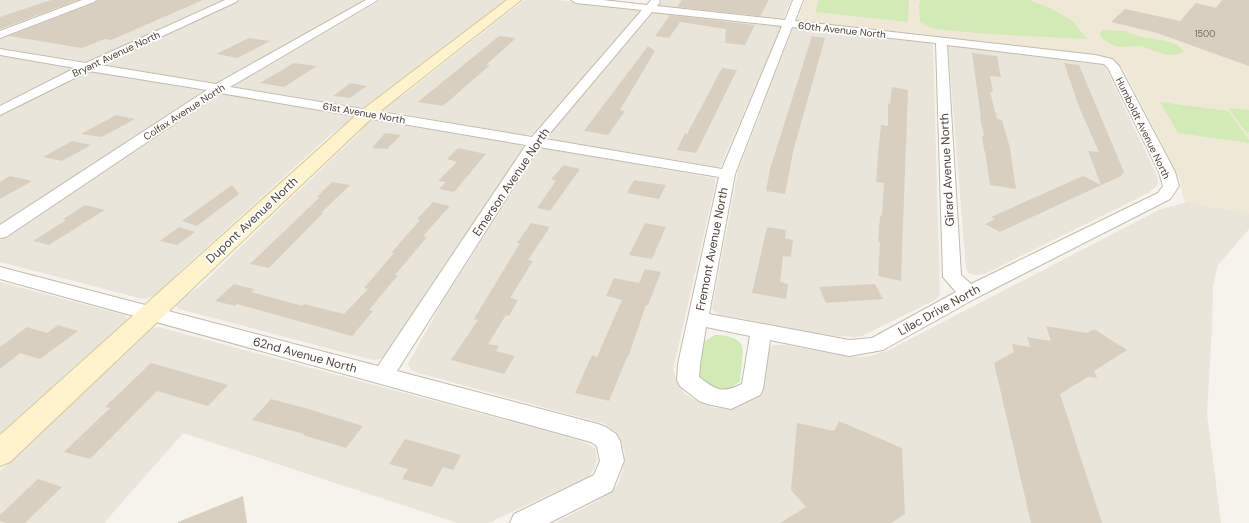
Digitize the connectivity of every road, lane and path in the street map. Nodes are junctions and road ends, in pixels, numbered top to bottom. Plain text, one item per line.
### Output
1 (91, 0) edge
2 (233, 0) edge
3 (374, 0) edge
4 (515, 0) edge
5 (576, 0) edge
6 (798, 0) edge
7 (653, 4) edge
8 (788, 24) junction
9 (0, 35) edge
10 (941, 41) junction
11 (0, 52) edge
12 (1108, 61) joint
13 (86, 66) junction
14 (219, 88) junction
15 (0, 111) edge
16 (368, 113) junction
17 (536, 141) junction
18 (727, 174) junction
19 (1164, 196) joint
20 (0, 233) edge
21 (0, 273) edge
22 (969, 293) junction
23 (150, 314) junction
24 (699, 319) junction
25 (761, 331) junction
26 (383, 376) junction
27 (0, 453) edge
28 (523, 523) edge

1 - 9 street
2 - 13 street, Bryant Avenue North
3 - 14 street, Colfax Avenue North
4 - 16 street, Dupont Avenue North
5 - 7 street, 60th Avenue North
6 - 8 street, Fremont Avenue North
7 - 8 street, 60th Avenue North
7 - 17 street, Emerson Avenue North
8 - 10 street, 60th Avenue North
8 - 18 street, Fremont Avenue North
10 - 12 street, 60th Avenue North
10 - 22 street, Girard Avenue North
11 - 13 street, 61st Avenue North
12 - 19 street, Humboldt Avenue North
13 - 14 street, 61st Avenue North
13 - 15 street, Bryant Avenue North
14 - 16 street, 61st Avenue North
14 - 20 street, Colfax Avenue North
16 - 17 street, 61st Avenue North
16 - 23 street, Dupont Avenue North
17 - 18 street, 61st Avenue North
17 - 26 street, Emerson Avenue North
18 - 24 street, Fremont Avenue North
19 - 22 street, Lilac Drive North
21 - 23 street, 62nd Avenue North
22 - 25 street, Lilac Drive North
23 - 26 street, 62nd Avenue North
23 - 27 street, Dupont Avenue North
24 - 25 street, Lilac Drive North
24 - 25 street, Fremont Avenue North
26 - 28 street, 62nd Avenue North

